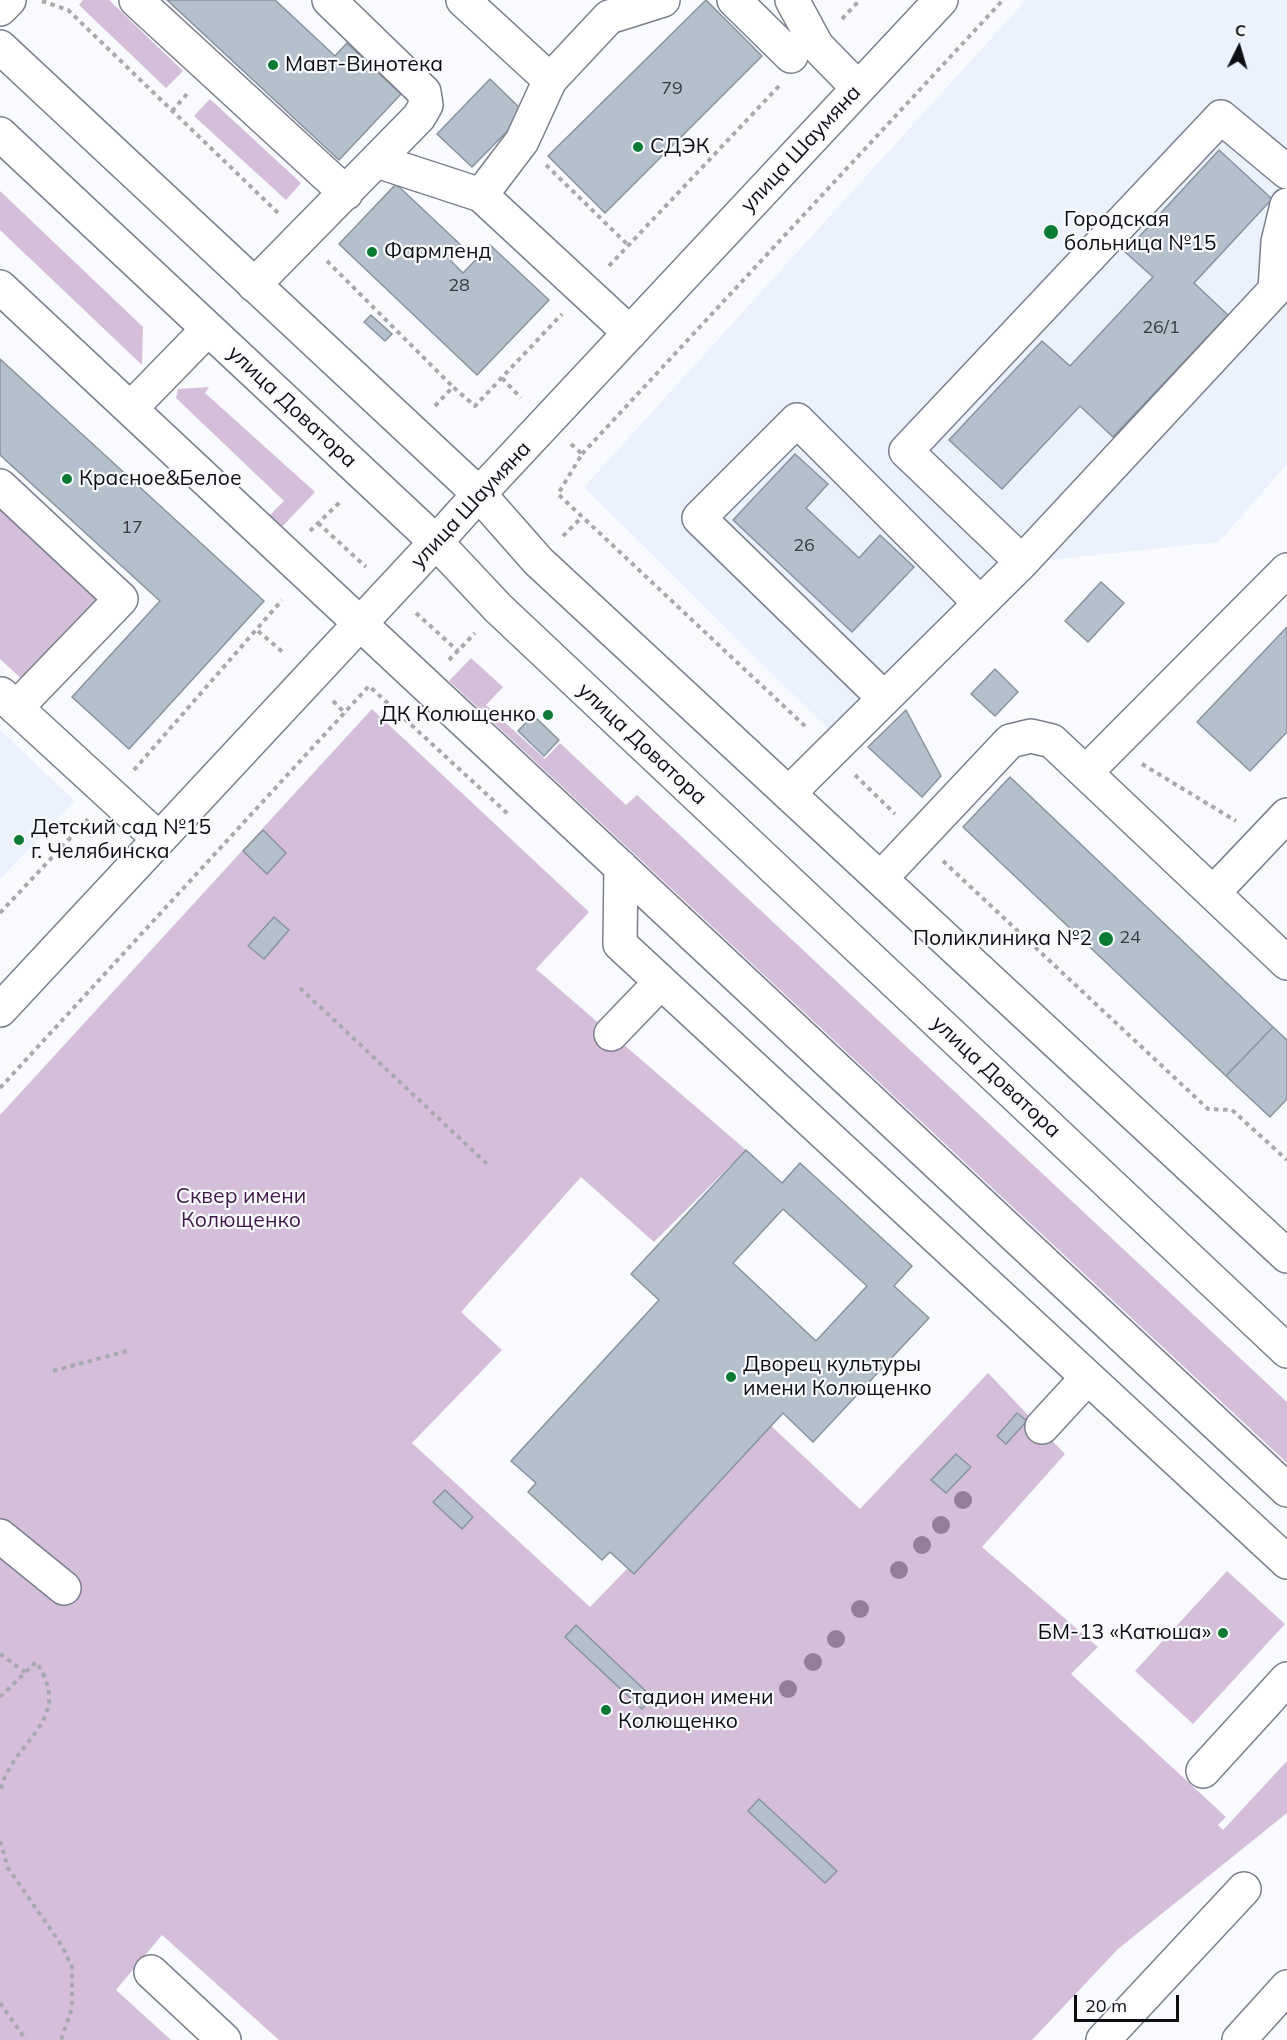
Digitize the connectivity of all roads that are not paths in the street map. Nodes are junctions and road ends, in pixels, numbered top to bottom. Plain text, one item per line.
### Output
1 (9, 0) edge
2 (136, 0) edge
3 (329, 0) edge
4 (463, 0) edge
5 (663, 0) edge
6 (734, 0) edge
7 (792, 0) edge
8 (941, 0) edge
9 (0, 9) edge
10 (0, 46) edge
11 (791, 56) dead end
12 (550, 80) junction
13 (858, 88) junction
14 (0, 134) edge
15 (377, 161) junction
16 (1287, 172) edge
17 (346, 193) junction
18 (481, 195) junction
19 (1287, 205) edge
20 (254, 285) junction
21 (0, 287) edge
22 (1281, 296) edge
23 (208, 329) junction
24 (630, 333) junction
25 (131, 408) junction
26 (0, 486) edge
27 (479, 494) junction
28 (436, 542) junction
29 (1022, 562) junction
30 (1287, 570) edge
31 (980, 603) junction
32 (359, 624) junction
33 (884, 698) junction
34 (8, 700) edge
35 (1087, 771) junction
36 (789, 793) junction
37 (1287, 815) edge
38 (159, 839) junction
39 (621, 867) junction
40 (881, 878) junction
41 (1213, 893) junction
42 (1287, 963) edge
43 (661, 982) junction
44 (0, 1010) edge
45 (611, 1034) dead end
46 (1287, 1256) edge
47 (1287, 1351) edge
48 (1088, 1378) junction
49 (1042, 1427) dead end
50 (1287, 1490) edge
51 (0, 1536) edge
52 (1287, 1562) edge
53 (64, 1588) dead end
54 (1287, 1679) edge
55 (1203, 1771) dead end
56 (1244, 1889) dead end
57 (151, 1972) dead end
58 (1287, 1987) edge
59 (224, 2040) edge
60 (1102, 2040) edge
61 (1239, 2040) edge

1 - 9 main road
2 - 17 main road
3 - 15 main road
4 - 12 main road
5 - 12 main road
6 - 11 main road
7 - 13 main road
8 - 13 main road, улица Шаумяна
10 - 20 main road
12 - 18 main road
13 - 24 main road, улица Шаумяна
14 - 23 main road, улица Доватора
15 - 17 main road
15 - 18 main road
16 - 29 main road
17 - 20 main road
18 - 24 main road
19 - 22 main road
20 - 27 main road
21 - 25 main road
22 - 29 main road
23 - 25 main road
23 - 28 main road, улица Доватора
24 - 27 main road, улица Шаумяна
25 - 32 main road
26 - 34 main road
27 - 28 main road, улица Шаумяна
27 - 36 main road
28 - 32 main road, улица Шаумяна
28 - 47 main road, улица Доватора
29 - 31 main road
30 - 35 main road
31 - 33 main road
31 - 33 main road
32 - 38 main road, улица Шаумяна
32 - 39 main road
33 - 36 main road
34 - 38 main road
35 - 40 main road
35 - 41 main road
36 - 40 main road
37 - 41 main road
38 - 44 main road, улица Шаумяна
39 - 43 main road
39 - 50 main road
40 - 46 main road
41 - 42 main road
43 - 45 main road
43 - 48 main road
48 - 49 main road
48 - 52 main road
51 - 53 main road
54 - 55 main road
56 - 60 main road
57 - 59 main road
58 - 61 main road

